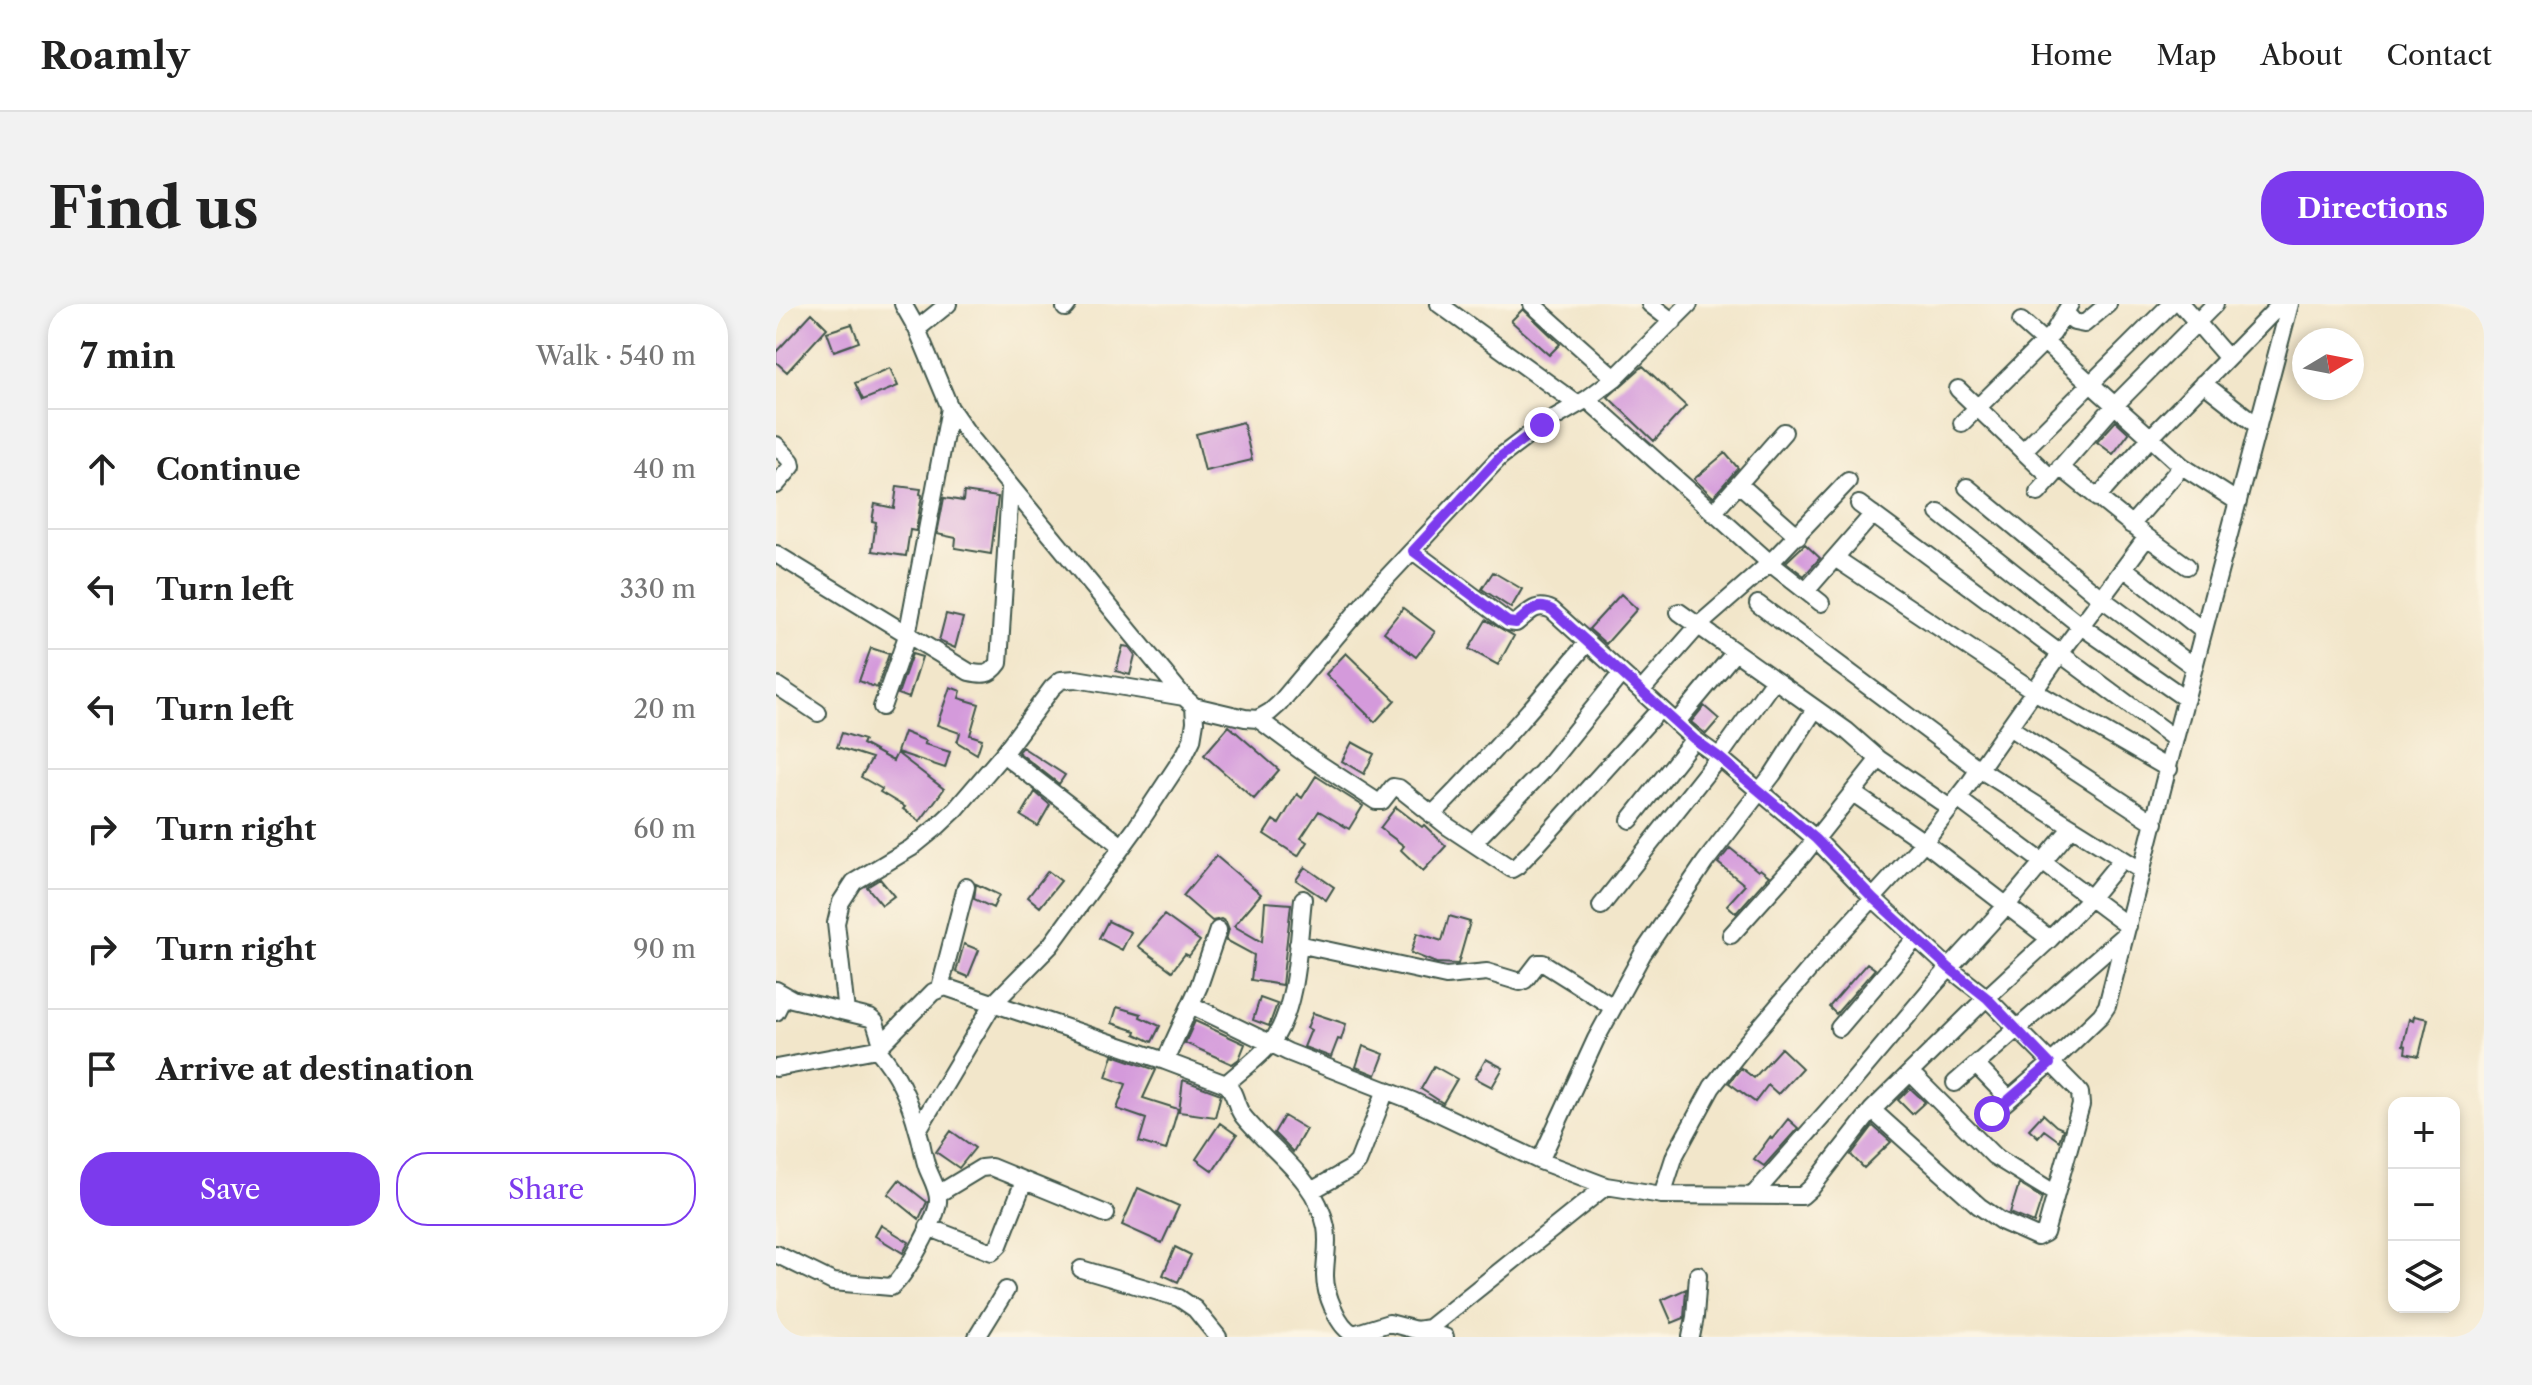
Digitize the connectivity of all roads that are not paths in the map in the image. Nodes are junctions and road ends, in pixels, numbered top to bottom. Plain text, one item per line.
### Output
1 (903, 304) edge
2 (948, 304) edge
3 (1439, 304) edge
4 (1532, 304) edge
5 (1650, 304) edge
6 (1689, 304) edge
7 (2108, 304) edge
8 (2171, 304) edge
9 (2181, 304) edge
10 (2215, 304) edge
11 (2068, 308) edge
12 (2281, 308) edge
13 (2021, 321) dead end
14 (1673, 322) junction
15 (2198, 323) junction
16 (917, 329) junction
17 (2045, 342) junction
18 (2227, 357) junction
19 (1615, 378) junction
20 (2090, 383) junction
21 (2203, 383) junction
22 (1958, 389) dead end
23 (1582, 402) junction
24 (2115, 405) junction
25 (950, 408) junction
26 (1978, 408) junction
27 (1962, 423) dead end
28 (2258, 426) junction
29 (1784, 432) dead end
30 (2151, 437) junction
31 (776, 445) edge
32 (2023, 451) junction
33 (2182, 466) junction
34 (2056, 472) junction
35 (1848, 481) dead end
36 (1739, 484) junction
37 (776, 485) edge
38 (1967, 487) dead end
39 (1010, 488) junction
40 (2038, 493) dead end
41 (2097, 498) junction
42 (2238, 502) junction
43 (1859, 504) dead end
44 (1713, 513) junction
45 (1939, 513) dead end
46 (1873, 514) junction
47 (2131, 525) junction
48 (1798, 536) junction
49 (2147, 537) junction
50 (1413, 551) junction
51 (776, 554) edge
52 (1835, 558) junction
53 (1770, 563) junction
54 (2187, 566) dead end
55 (2124, 568) junction
56 (1806, 591) junction
57 (2101, 598) junction
58 (1821, 603) dead end
59 (1758, 604) dead end
60 (1679, 612) dead end
61 (1699, 625) junction
62 (2081, 626) junction
63 (2203, 631) junction
64 (907, 636) junction
65 (1587, 643) junction
66 (1735, 652) junction
67 (2060, 654) junction
68 (2194, 667) junction
69 (1621, 674) junction
70 (1774, 680) junction
71 (776, 685) edge
72 (1641, 691) junction
73 (2034, 691) junction
74 (2186, 699) junction
75 (1189, 702) junction
76 (882, 707) dead end
77 (1660, 709) junction
78 (1815, 709) junction
79 (818, 713) dead end
80 (1258, 719) junction
81 (1676, 723) junction
82 (2009, 727) junction
83 (1694, 739) junction
84 (2175, 739) junction
85 (1003, 754) junction
86 (1719, 757) junction
87 (1879, 759) junction
88 (1979, 769) junction
89 (2169, 769) junction
90 (1760, 792) junction
91 (1853, 793) junction
92 (1954, 804) junction
93 (1432, 815) junction
94 (1630, 820) dead end
95 (2155, 823) junction
96 (2072, 827) junction
97 (1816, 839) junction
98 (1474, 842) junction
99 (1924, 842) junction
100 (1122, 846) junction
101 (2122, 859) junction
102 (2044, 862) junction
103 (2142, 871) junction
104 (966, 887) dead end
105 (2091, 897) junction
106 (1303, 899) dead end
107 (1874, 899) junction
108 (1601, 906) dead end
109 (2006, 906) junction
110 (1218, 930) dead end
111 (2127, 930) junction
112 (1731, 935) dead end
113 (1916, 938) junction
114 (2050, 939) junction
115 (1298, 944) junction
116 (1949, 968) junction
117 (940, 988) junction
118 (1987, 998) junction
119 (779, 999) edge
120 (993, 1004) junction
121 (1191, 1005) junction
122 (1613, 1007) junction
123 (846, 1012) junction
124 (1839, 1028) dead end
125 (2018, 1030) junction
126 (1271, 1044) junction
127 (880, 1047) junction
128 (1165, 1061) junction
129 (2050, 1064) junction
130 (1976, 1065) junction
131 (776, 1068) edge
132 (1911, 1073) junction
133 (1955, 1083) dead end
134 (1226, 1084) junction
135 (1386, 1090) junction
136 (2009, 1099) junction
137 (1872, 1110) junction
138 (1992, 1114) dead end
139 (918, 1130) junction
140 (1540, 1161) junction
141 (1024, 1181) junction
142 (1606, 1186) junction
143 (1311, 1191) junction
144 (938, 1194) junction
145 (1754, 1194) junction
146 (2056, 1194) junction
147 (1662, 1195) junction
148 (1106, 1214) dead end
149 (928, 1227) junction
150 (776, 1254) edge
151 (1081, 1269) dead end
152 (1698, 1275) dead end
153 (1006, 1290) dead end
154 (1416, 1330) junction
155 (1349, 1335) edge
156 (977, 1337) edge
157 (1218, 1337) edge
158 (1445, 1337) edge
159 (1691, 1337) edge

1 - 16 street
2 - 16 street
3 - 23 street
4 - 19 street
5 - 14 street
6 - 14 street
7 - 11 street
8 - 20 street
9 - 15 street
10 - 15 street
11 - 17 street
12 - 18 street
12 - 28 street
13 - 17 street
14 - 19 street
15 - 18 street
15 - 24 street
16 - 25 street
17 - 20 street
17 - 26 street
18 - 21 street
19 - 23 street
20 - 24 street
20 - 32 street
21 - 28 street
21 - 30 street
22 - 26 street
23 - 44 street
23 - 50 street
24 - 30 street
24 - 34 street
25 - 39 street
25 - 64 street
26 - 27 street
26 - 32 street
28 - 42 street
29 - 36 street
30 - 33 street
30 - 41 street
31 - 37 street
32 - 34 street
33 - 42 street
33 - 47 street
34 - 40 street
34 - 41 street
35 - 48 street
36 - 44 street
36 - 48 street
38 - 57 street
39 - 64 street
39 - 75 street
41 - 47 street
42 - 63 street
43 - 46 street
44 - 53 street
45 - 62 street
46 - 52 street
46 - 67 street
47 - 49 street
48 - 53 street
49 - 54 street
49 - 55 street
50 - 65 street
50 - 80 street
51 - 64 street
52 - 56 street
52 - 73 street
53 - 56 street
53 - 61 street
55 - 57 street
55 - 63 street
56 - 58 street
57 - 62 street
57 - 68 street
59 - 88 street
60 - 61 street
61 - 66 street
61 - 72 street
62 - 67 street
62 - 74 street
63 - 68 street
64 - 76 street
65 - 69 street
65 - 93 street
66 - 70 street
66 - 81 street
67 - 73 street
67 - 84 street
68 - 74 street
69 - 72 street
69 - 98 street
70 - 78 street
70 - 86 street
71 - 79 street
72 - 77 street
73 - 82 street
73 - 89 street
74 - 84 street
75 - 80 street
75 - 85 street
75 - 100 street
77 - 81 street
77 - 98 street
78 - 87 street
78 - 90 street
80 - 93 street
81 - 83 street
82 - 88 street
82 - 95 street
83 - 86 street
83 - 94 street
84 - 89 street
85 - 100 street
85 - 123 street
86 - 90 street
86 - 108 street
87 - 91 street
87 - 92 street
88 - 92 street
88 - 96 street
89 - 95 street
90 - 97 street
90 - 122 street
91 - 97 street
91 - 99 street
92 - 99 street
92 - 102 street
93 - 98 street
95 - 103 street
96 - 101 street
96 - 102 street
97 - 107 street
97 - 112 street
99 - 107 street
99 - 109 street
100 - 120 street
101 - 103 street
101 - 105 street
102 - 105 street
102 - 109 street
103 - 111 street
104 - 117 street
105 - 111 street
105 - 114 street
106 - 115 street
107 - 113 street
107 - 147 street
109 - 114 street
109 - 116 street
110 - 121 street
111 - 125 street
111 - 129 street
113 - 116 street
113 - 124 street
114 - 118 street
115 - 122 street
115 - 126 street
116 - 118 street
116 - 145 street
117 - 120 street
117 - 127 street
118 - 125 street
118 - 132 street
119 - 123 street
120 - 128 street
120 - 139 street
121 - 126 street
121 - 128 street
122 - 140 street
123 - 127 street
125 - 129 street
125 - 130 street
126 - 134 street
126 - 135 street
127 - 131 street
127 - 139 street
128 - 134 street
129 - 136 street
129 - 146 street
130 - 133 street
130 - 136 street
132 - 137 street
132 - 146 street
134 - 143 street
135 - 140 street
135 - 143 street
136 - 138 street
137 - 145 street
137 - 146 street
139 - 144 street
140 - 142 street
141 - 144 street
141 - 148 street
141 - 149 street
142 - 147 street
142 - 154 street
143 - 155 street
144 - 149 street
145 - 147 street
149 - 150 street
151 - 157 street
152 - 159 street
153 - 156 street
154 - 155 street
154 - 158 street

